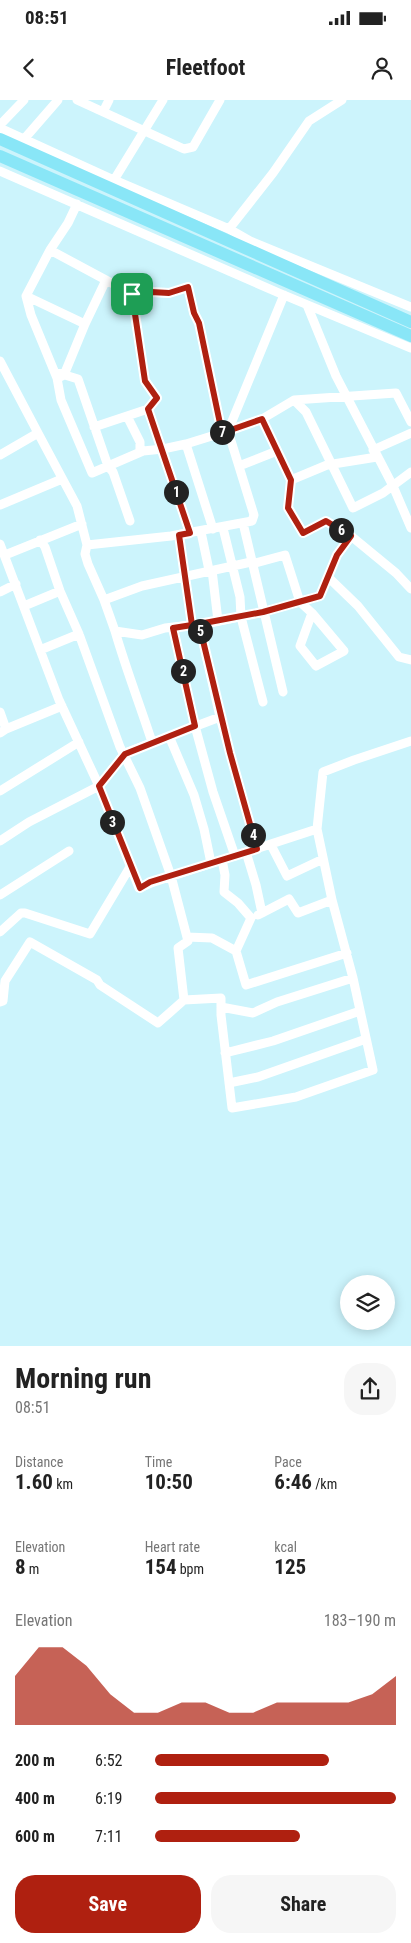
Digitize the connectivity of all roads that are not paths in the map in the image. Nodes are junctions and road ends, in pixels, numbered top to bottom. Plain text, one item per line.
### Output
1 (24, 100) edge
2 (58, 100) edge
3 (77, 100) edge
4 (109, 100) edge
5 (163, 100) edge
6 (220, 100) edge
7 (342, 100) edge
8 (102, 112) junction
9 (0, 126) edge
10 (144, 132) junction
11 (25, 138) junction
12 (0, 139) edge
13 (0, 156) edge
14 (0, 171) edge
15 (114, 180) junction
16 (77, 204) junction
17 (229, 229) junction
18 (50, 250) junction
19 (106, 280) junction
20 (132, 294) junction
21 (284, 295) junction
22 (26, 296) junction
23 (307, 304) junction
24 (411, 307) edge
25 (411, 322) edge
26 (85, 324) junction
27 (411, 336) edge
28 (411, 348) edge
29 (0, 361) edge
30 (59, 375) junction
31 (346, 396) junction
32 (294, 400) junction
33 (148, 409) junction
34 (127, 416) junction
35 (262, 419) junction
36 (411, 422) edge
37 (94, 427) junction
38 (225, 432) junction
39 (411, 432) edge
40 (38, 433) junction
41 (186, 444) junction
42 (162, 449) junction
43 (277, 451) junction
44 (140, 452) junction
45 (375, 453) junction
46 (0, 455) edge
47 (330, 464) junction
48 (108, 466) junction
49 (239, 466) junction
50 (411, 472) edge
51 (62, 479) junction
52 (291, 480) junction
53 (392, 486) junction
54 (0, 504) edge
55 (130, 521) dead end
56 (243, 523) junction
57 (82, 524) junction
58 (223, 528) junction
59 (411, 528) edge
60 (212, 529) junction
61 (201, 532) junction
62 (190, 533) junction
63 (179, 535) junction
64 (351, 536) junction
65 (40, 540) junction
66 (0, 544) edge
67 (87, 545) junction
68 (5, 556) junction
69 (252, 563) junction
70 (232, 566) junction
71 (210, 570) junction
72 (185, 576) junction
73 (328, 577) junction
74 (16, 584) junction
75 (411, 590) edge
76 (60, 591) junction
77 (0, 592) edge
78 (104, 600) junction
79 (300, 602) junction
80 (24, 606) junction
81 (263, 612) junction
82 (312, 612) junction
83 (240, 617) junction
84 (218, 621) junction
85 (196, 625) junction
86 (173, 628) junction
87 (116, 631) junction
88 (79, 634) junction
89 (40, 650) junction
90 (411, 660) edge
91 (283, 692) dead end
92 (263, 702) dead end
93 (62, 706) junction
94 (0, 712) edge
95 (220, 717) junction
96 (195, 726) junction
97 (3, 731) edge
98 (169, 736) junction
99 (411, 741) edge
100 (79, 742) junction
101 (152, 742) junction
102 (125, 754) junction
103 (99, 786) junction
104 (0, 791) edge
105 (317, 829) junction
106 (0, 841) edge
107 (271, 845) junction
108 (257, 849) junction
109 (69, 851) dead end
110 (246, 852) junction
111 (235, 856) junction
112 (323, 859) junction
113 (222, 860) junction
114 (212, 863) junction
115 (130, 867) junction
116 (171, 876) junction
117 (0, 896) edge
118 (332, 900) junction
119 (262, 913) junction
120 (252, 918) junction
121 (0, 932) edge
122 (187, 937) junction
123 (236, 951) junction
124 (347, 953) junction
125 (353, 978) junction
126 (184, 1000) junction
127 (0, 1002) edge
128 (221, 1007) junction
129 (360, 1011) junction
130 (366, 1038) junction
131 (225, 1053) junction
132 (229, 1083) junction

1 - 9 street
2 - 11 street
3 - 8 street
4 - 8 street
5 - 10 street
6 - 10 street
7 - 17 street
8 - 10 street
9 - 11 street
10 - 15 street
11 - 15 street
12 - 25 highway
13 - 27 highway
14 - 16 street
15 - 17 street
16 - 18 street
16 - 21 street
17 - 24 street
18 - 19 street
18 - 22 street
19 - 20 street
19 - 26 street
20 - 33 street
20 - 38 street
21 - 23 street
21 - 38 street
22 - 26 street
22 - 30 street
23 - 28 street
23 - 31 street
26 - 30 street
29 - 40 street
30 - 37 street
30 - 48 street
31 - 32 street
31 - 36 street
31 - 45 street
32 - 35 street
32 - 47 street
33 - 34 street
33 - 42 street
34 - 37 street
34 - 44 street
35 - 38 street
35 - 43 street
37 - 48 street
38 - 41 street
38 - 49 street
39 - 45 street
40 - 46 street
40 - 51 street
41 - 42 street
41 - 60 street
42 - 44 street
42 - 62 street
43 - 49 street
43 - 52 street
44 - 48 street
45 - 47 street
45 - 53 street
47 - 52 street
47 - 53 street
48 - 55 street
49 - 56 street
50 - 53 street
51 - 54 street
51 - 57 street
52 - 64 street
53 - 59 street
56 - 58 street
56 - 69 street
57 - 65 street
57 - 67 street
58 - 60 street
58 - 70 street
60 - 61 street
61 - 62 street
61 - 71 street
62 - 63 street
63 - 67 street
63 - 72 street
64 - 73 street
64 - 75 street
65 - 68 street
65 - 76 street
66 - 68 street
67 - 78 street
68 - 74 street
69 - 70 street
69 - 79 street
69 - 81 street
70 - 71 street
70 - 83 street
71 - 72 street
71 - 84 street
72 - 78 street
72 - 85 street
73 - 79 street
73 - 90 street
74 - 77 street
74 - 80 street
76 - 80 street
76 - 88 street
78 - 87 street
79 - 81 street
79 - 82 street
80 - 89 street
81 - 83 street
81 - 91 street
82 - 82 street
83 - 84 street
83 - 92 street
84 - 85 street
85 - 86 street
85 - 95 street
86 - 87 street
86 - 96 street
87 - 101 street
88 - 89 street
88 - 102 street
89 - 93 street
93 - 97 street
93 - 100 street
94 - 97 street
95 - 96 street
95 - 108 street
96 - 98 street
96 - 111 street
98 - 101 street
98 - 114 street
99 - 105 street
100 - 103 street
100 - 104 street
101 - 102 street
102 - 103 street
102 - 116 street
103 - 106 street
103 - 115 street
105 - 107 street
105 - 112 street
107 - 108 street
107 - 112 street
108 - 110 street
109 - 117 street
110 - 111 street
110 - 119 street
111 - 113 street
112 - 118 street
113 - 114 street
113 - 120 street
114 - 116 street
115 - 116 street
115 - 121 street
116 - 122 street
118 - 119 street
118 - 124 street
119 - 120 street
120 - 123 street
122 - 123 street
122 - 126 street
123 - 124 street
124 - 125 street
125 - 128 street
125 - 129 street
126 - 127 street
126 - 128 street
128 - 131 street
129 - 130 street
129 - 131 street
130 - 132 street
130 - 132 street
131 - 132 street

